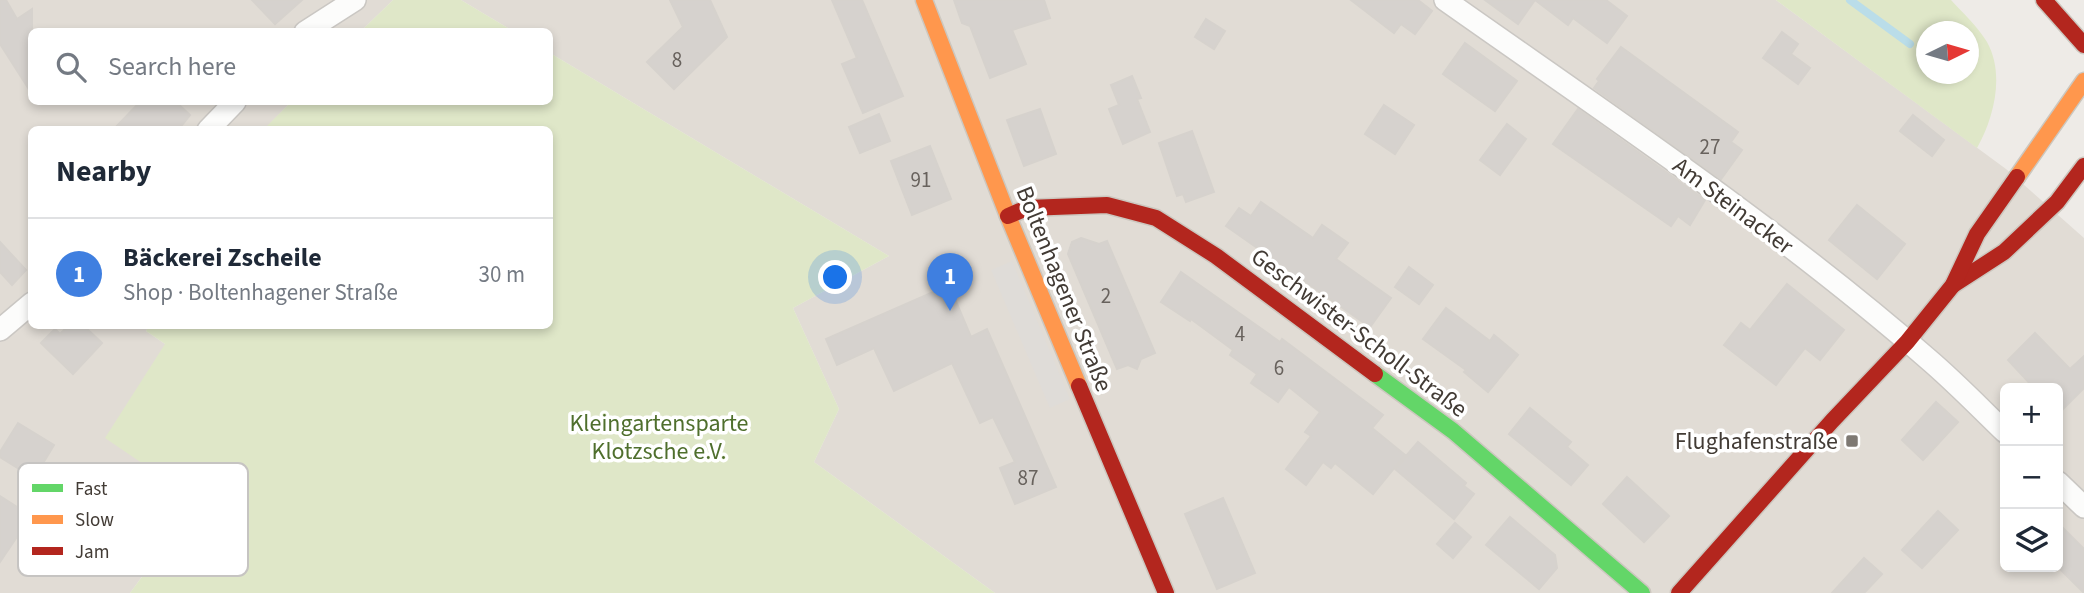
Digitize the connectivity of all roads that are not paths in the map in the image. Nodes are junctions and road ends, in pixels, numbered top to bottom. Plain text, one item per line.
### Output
1 (355, 0) edge
2 (924, 0) edge
3 (1445, 0) edge
4 (2043, 0) edge
5 (311, 28) edge
6 (2084, 45) edge
7 (2084, 81) edge
8 (232, 105) edge
9 (212, 126) edge
10 (2084, 166) edge
11 (1009, 216) junction
12 (1953, 285) junction
13 (28, 306) edge
14 (0, 330) edge
15 (1907, 342) junction
16 (2000, 427) edge
17 (2063, 487) edge
18 (2084, 507) edge
19 (1166, 593) edge
20 (1642, 593) edge
21 (1679, 593) edge

1 - 5 street
2 - 11 street, Boltenhagener Straße
3 - 15 street, Am Steinacker
4 - 6 street
7 - 12 street
8 - 9 street
10 - 12 street
11 - 19 street, Boltenhagener Straße
11 - 20 street, Geschwister-Scholl-Straße
12 - 15 street
13 - 14 street
15 - 16 street, Am Steinacker
15 - 21 street
17 - 18 street

